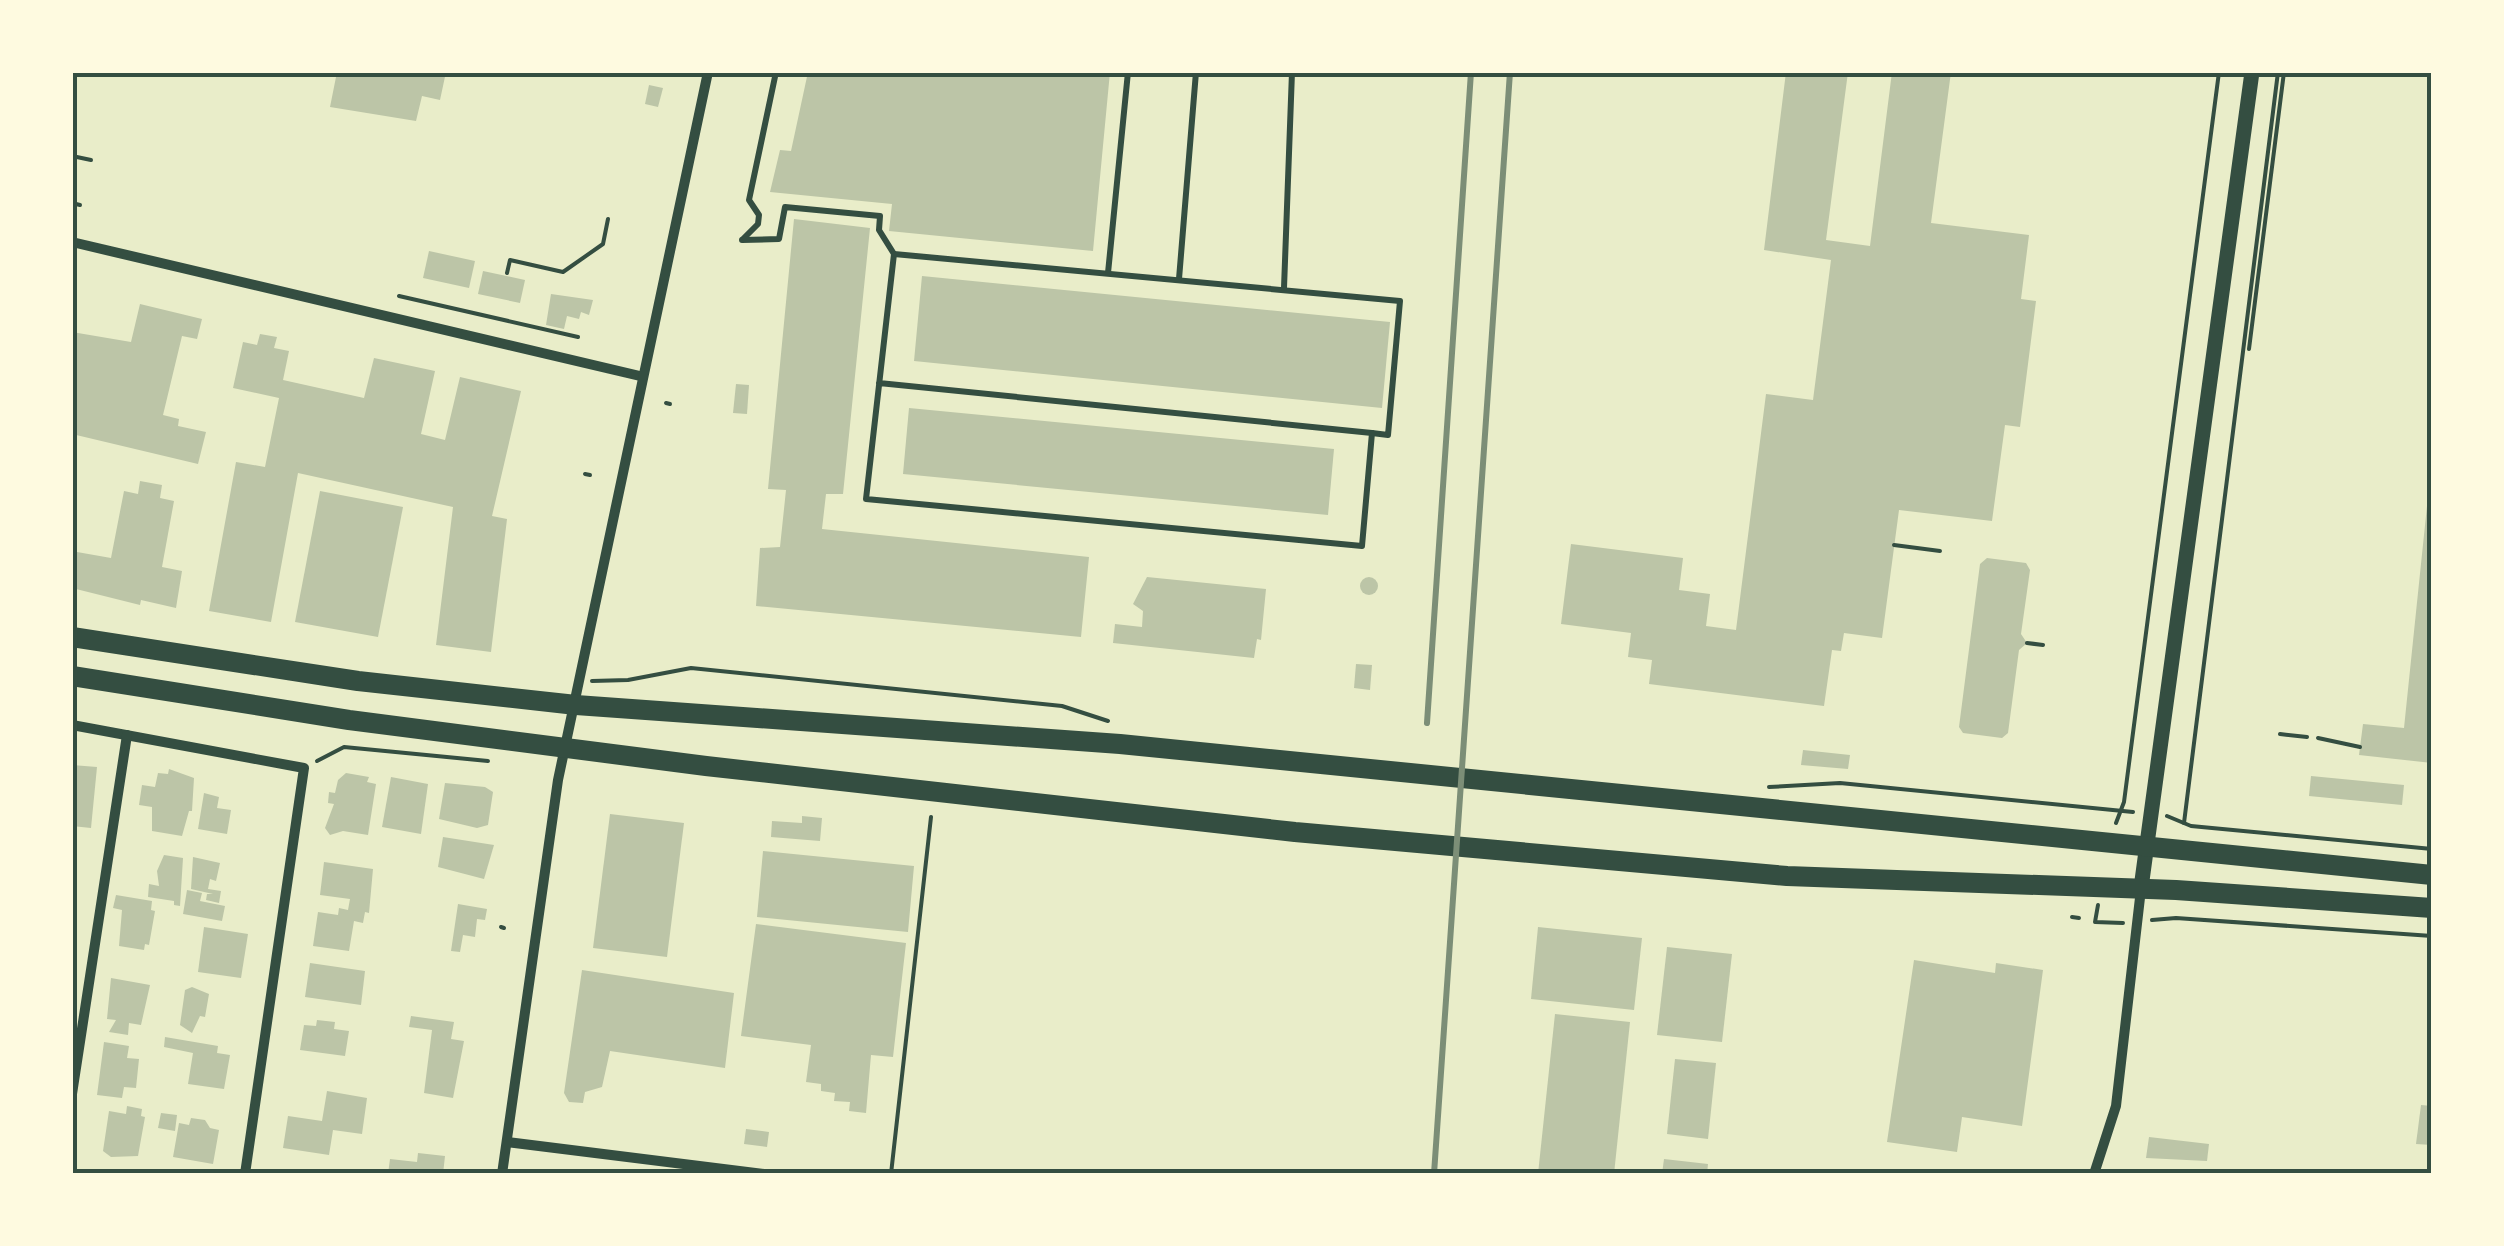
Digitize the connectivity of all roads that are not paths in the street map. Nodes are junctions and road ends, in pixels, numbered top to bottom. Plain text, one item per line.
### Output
1 (708, 72) edge
2 (776, 72) edge
3 (1128, 72) edge
4 (1196, 72) edge
5 (1292, 72) edge
6 (2252, 72) edge
7 (72, 242) edge
8 (894, 254) junction
9 (1108, 272) junction
10 (1179, 279) junction
11 (1284, 288) junction
12 (640, 376) junction
13 (879, 383) junction
14 (1372, 433) junction
15 (72, 636) edge
16 (72, 676) edge
17 (576, 705) junction
18 (72, 725) edge
19 (127, 735) junction
20 (567, 746) junction
21 (2147, 848) junction
22 (2432, 875) edge
23 (2141, 888) junction
24 (2432, 908) edge
25 (72, 1094) edge
26 (506, 1142) junction
27 (245, 1174) edge
28 (502, 1174) edge
29 (764, 1174) edge
30 (2094, 1174) edge

1 - 12 street
2 - 8 lane
3 - 9 lane
4 - 10 lane
5 - 11 lane
6 - 21 street
7 - 12 street
8 - 9 lane
8 - 13 lane
9 - 10 lane
10 - 11 lane
11 - 14 lane
12 - 17 street
13 - 14 lane
13 - 14 lane
15 - 17 main road
16 - 20 main road
17 - 20 street
17 - 21 main road
18 - 19 street
19 - 25 street
19 - 27 street
20 - 23 main road
20 - 26 street
21 - 22 main road
21 - 23 street
23 - 24 main road
23 - 30 street
26 - 28 street
26 - 29 street

